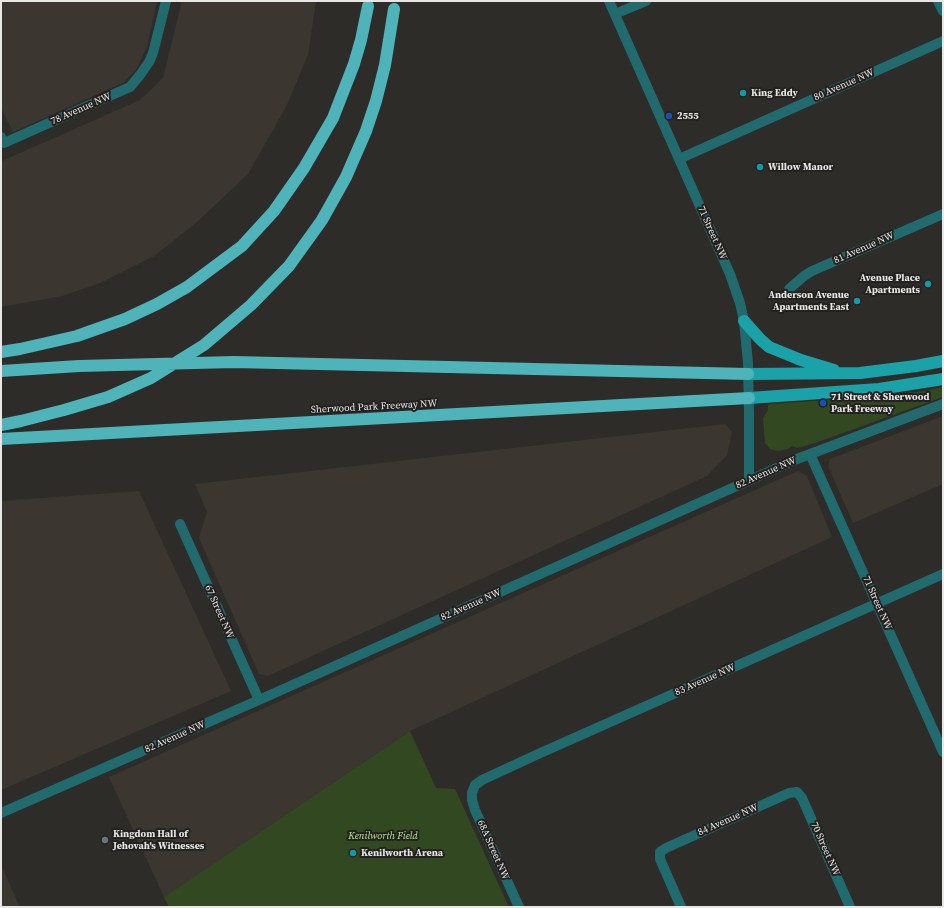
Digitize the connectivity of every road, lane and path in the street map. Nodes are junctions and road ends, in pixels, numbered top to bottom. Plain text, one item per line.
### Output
1 (166, 1) edge
2 (609, 1) edge
3 (646, 1) edge
4 (938, 1) edge
5 (368, 4) edge
6 (394, 5) edge
7 (943, 11) edge
8 (615, 14) junction
9 (943, 41) edge
10 (2, 140) edge
11 (679, 159) junction
12 (943, 214) edge
13 (789, 289) dead end
14 (744, 321) junction
15 (1, 352) edge
16 (943, 361) edge
17 (1, 371) edge
18 (845, 373) junction
19 (748, 374) junction
20 (943, 379) edge
21 (749, 398) junction
22 (943, 404) edge
23 (1, 425) edge
24 (1, 439) edge
25 (810, 454) junction
26 (749, 480) junction
27 (180, 524) dead end
28 (943, 574) edge
29 (877, 604) junction
30 (258, 700) junction
31 (943, 752) edge
32 (797, 792) joint
33 (472, 793) joint
34 (1, 813) edge
35 (519, 907) edge
36 (681, 907) edge
37 (850, 907) edge

1 - 10 street, 78 Avenue NW
2 - 8 street, 71 Street NW
3 - 8 street
4 - 7 street
5 - 15 highway
6 - 23 highway
8 - 11 street, 71 Street NW
9 - 11 street, 80 Avenue NW
11 - 14 street, 71 Street NW
12 - 13 street, 81 Avenue NW
14 - 18 main road
14 - 19 street, 71 Street NW
16 - 18 main road
17 - 19 highway
18 - 19 main road
19 - 21 street, 71 Street NW
20 - 21 main road
21 - 24 highway, Sherwood Park Freeway NW
21 - 26 street, 71 Street NW
22 - 25 street, 82 Avenue NW
25 - 26 street, 82 Avenue NW
25 - 29 street, 71 Street NW
26 - 30 street, 82 Avenue NW
27 - 30 street, 67 Street NW
28 - 29 street, 83 Avenue NW
29 - 31 street, 71 Street NW
29 - 33 street, 83 Avenue NW
30 - 34 street, 82 Avenue NW
32 - 36 street, 84 Avenue NW
32 - 37 street, 70 Street NW
33 - 35 street, 68A Street NW

